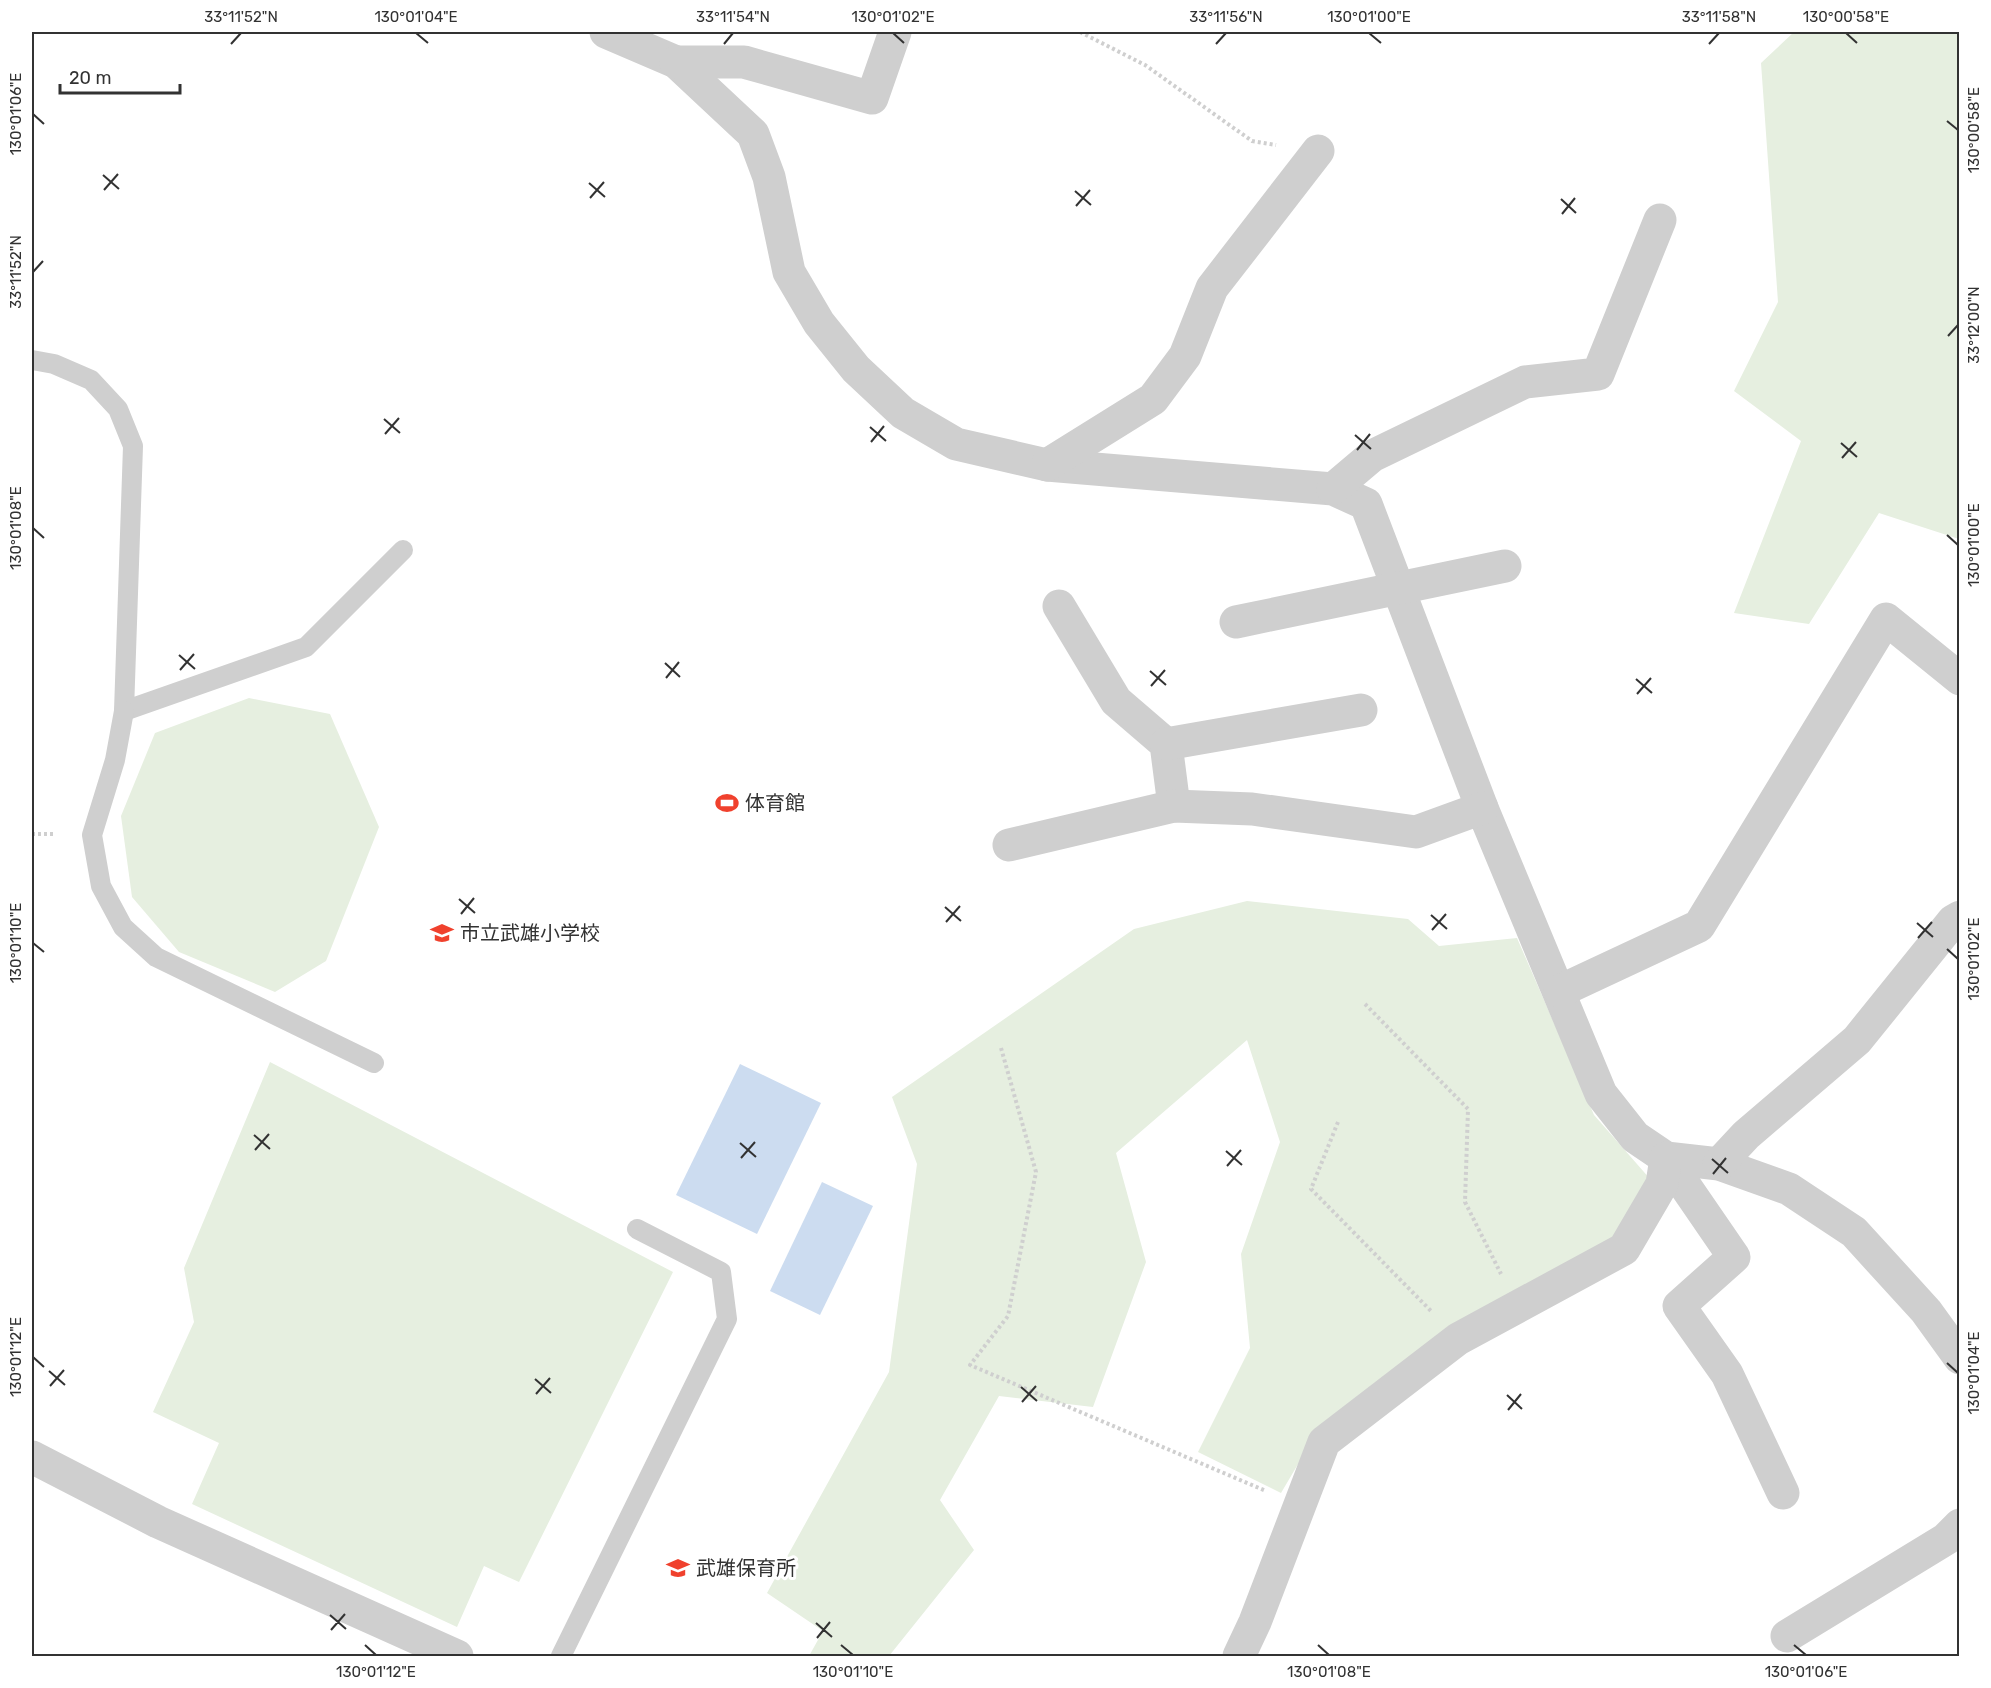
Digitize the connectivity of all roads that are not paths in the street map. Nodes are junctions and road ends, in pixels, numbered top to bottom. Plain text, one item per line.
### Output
1 (606, 32) edge
2 (894, 32) edge
3 (676, 62) junction
4 (1318, 151) road end
5 (1660, 220) dead end
6 (32, 360) edge
7 (1047, 465) junction
8 (1333, 489) junction
9 (403, 550) dead end
10 (1505, 566) dead end
11 (1399, 588) junction
12 (1059, 606) dead end
13 (1236, 622) dead end
14 (1959, 679) edge
15 (1361, 710) dead end
16 (124, 711) junction
17 (1166, 744) junction
18 (1174, 806) junction
19 (1482, 808) junction
20 (1009, 845) dead end
21 (1959, 917) edge
22 (1560, 991) junction
23 (374, 1063) dead end
24 (1666, 1158) junction
25 (1719, 1164) junction
26 (637, 1229) dead end
27 (1959, 1358) edge
28 (32, 1457) edge
29 (1783, 1493) dead end
30 (1959, 1526) edge
31 (1787, 1636) dead end
32 (457, 1656) edge
33 (561, 1656) edge
34 (1239, 1656) edge

1 - 3 street
2 - 3 street
3 - 7 street
4 - 7 street
5 - 8 street
6 - 16 lane
7 - 8 street
8 - 11 street
9 - 16 lane
10 - 11 street
11 - 13 street
11 - 19 street
12 - 17 street
14 - 22 street
15 - 17 street
16 - 23 lane
17 - 18 street
18 - 19 street
18 - 20 street
19 - 22 street
21 - 25 street
22 - 24 street
24 - 25 street
24 - 29 street
24 - 34 street
25 - 27 street
26 - 33 lane
28 - 32 street
30 - 31 street

